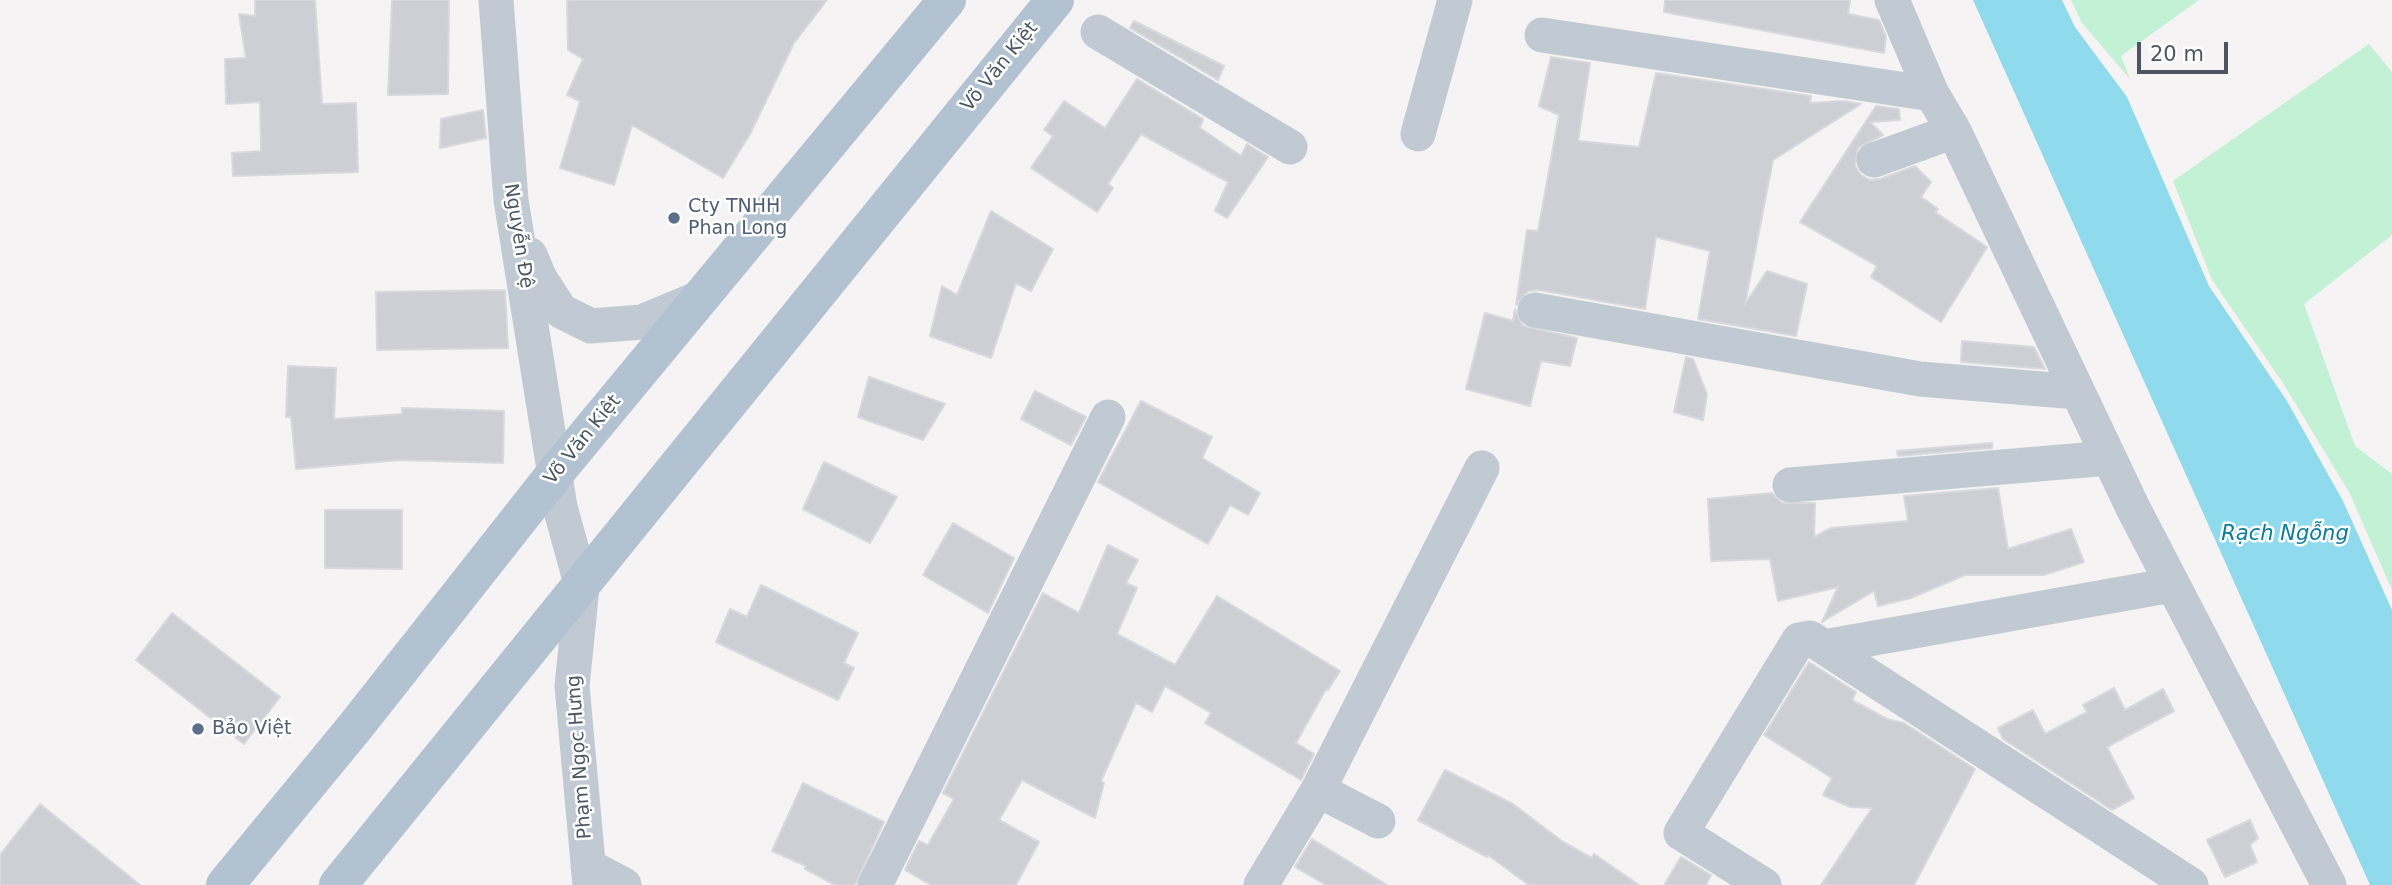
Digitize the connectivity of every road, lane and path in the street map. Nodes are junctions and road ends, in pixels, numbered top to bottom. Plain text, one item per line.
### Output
1 (496, 0) edge
2 (947, 0) edge
3 (1055, 0) edge
4 (1454, 0) edge
5 (1892, 0) edge
6 (1098, 32) dead end
7 (1542, 36) dead end
8 (1932, 94) junction
9 (1954, 131) junction
10 (1418, 134) dead end
11 (1290, 147) dead end
12 (1874, 160) dead end
13 (511, 200) junction
14 (702, 297) junction
15 (1535, 310) dead end
16 (2078, 392) junction
17 (1108, 417) dead end
18 (2109, 458) junction
19 (1482, 468) dead end
20 (556, 471) junction
21 (1790, 485) dead end
22 (2172, 584) junction
23 (582, 587) junction
24 (1824, 647) junction
25 (1318, 790) junction
26 (1378, 821) dead end
27 (589, 875) edge
28 (225, 885) edge
29 (338, 885) edge
30 (624, 885) edge
31 (875, 885) edge
32 (1261, 885) edge
33 (1764, 885) edge
34 (2191, 885) edge
35 (2329, 885) edge

1 - 13 street, Nguyễn Đệ
2 - 14 main road, Võ Văn Kiệt
3 - 23 main road, Võ Văn Kiệt
4 - 10 street
5 - 8 street
6 - 11 street
7 - 8 street
8 - 9 street
9 - 12 street
9 - 16 street
13 - 14 street
13 - 20 street, Nguyễn Đệ
14 - 20 main road, Võ Văn Kiệt
15 - 16 street
16 - 18 street
17 - 31 street
18 - 21 street
18 - 22 street
19 - 25 street
20 - 23 street, Nguyễn Đệ
20 - 28 main road, Võ Văn Kiệt
22 - 24 street
22 - 35 street
23 - 27 street, Phạm Ngọc Hưng
23 - 29 main road, Võ Văn Kiệt
24 - 33 street
24 - 34 street
25 - 26 street
25 - 32 street
27 - 30 street

